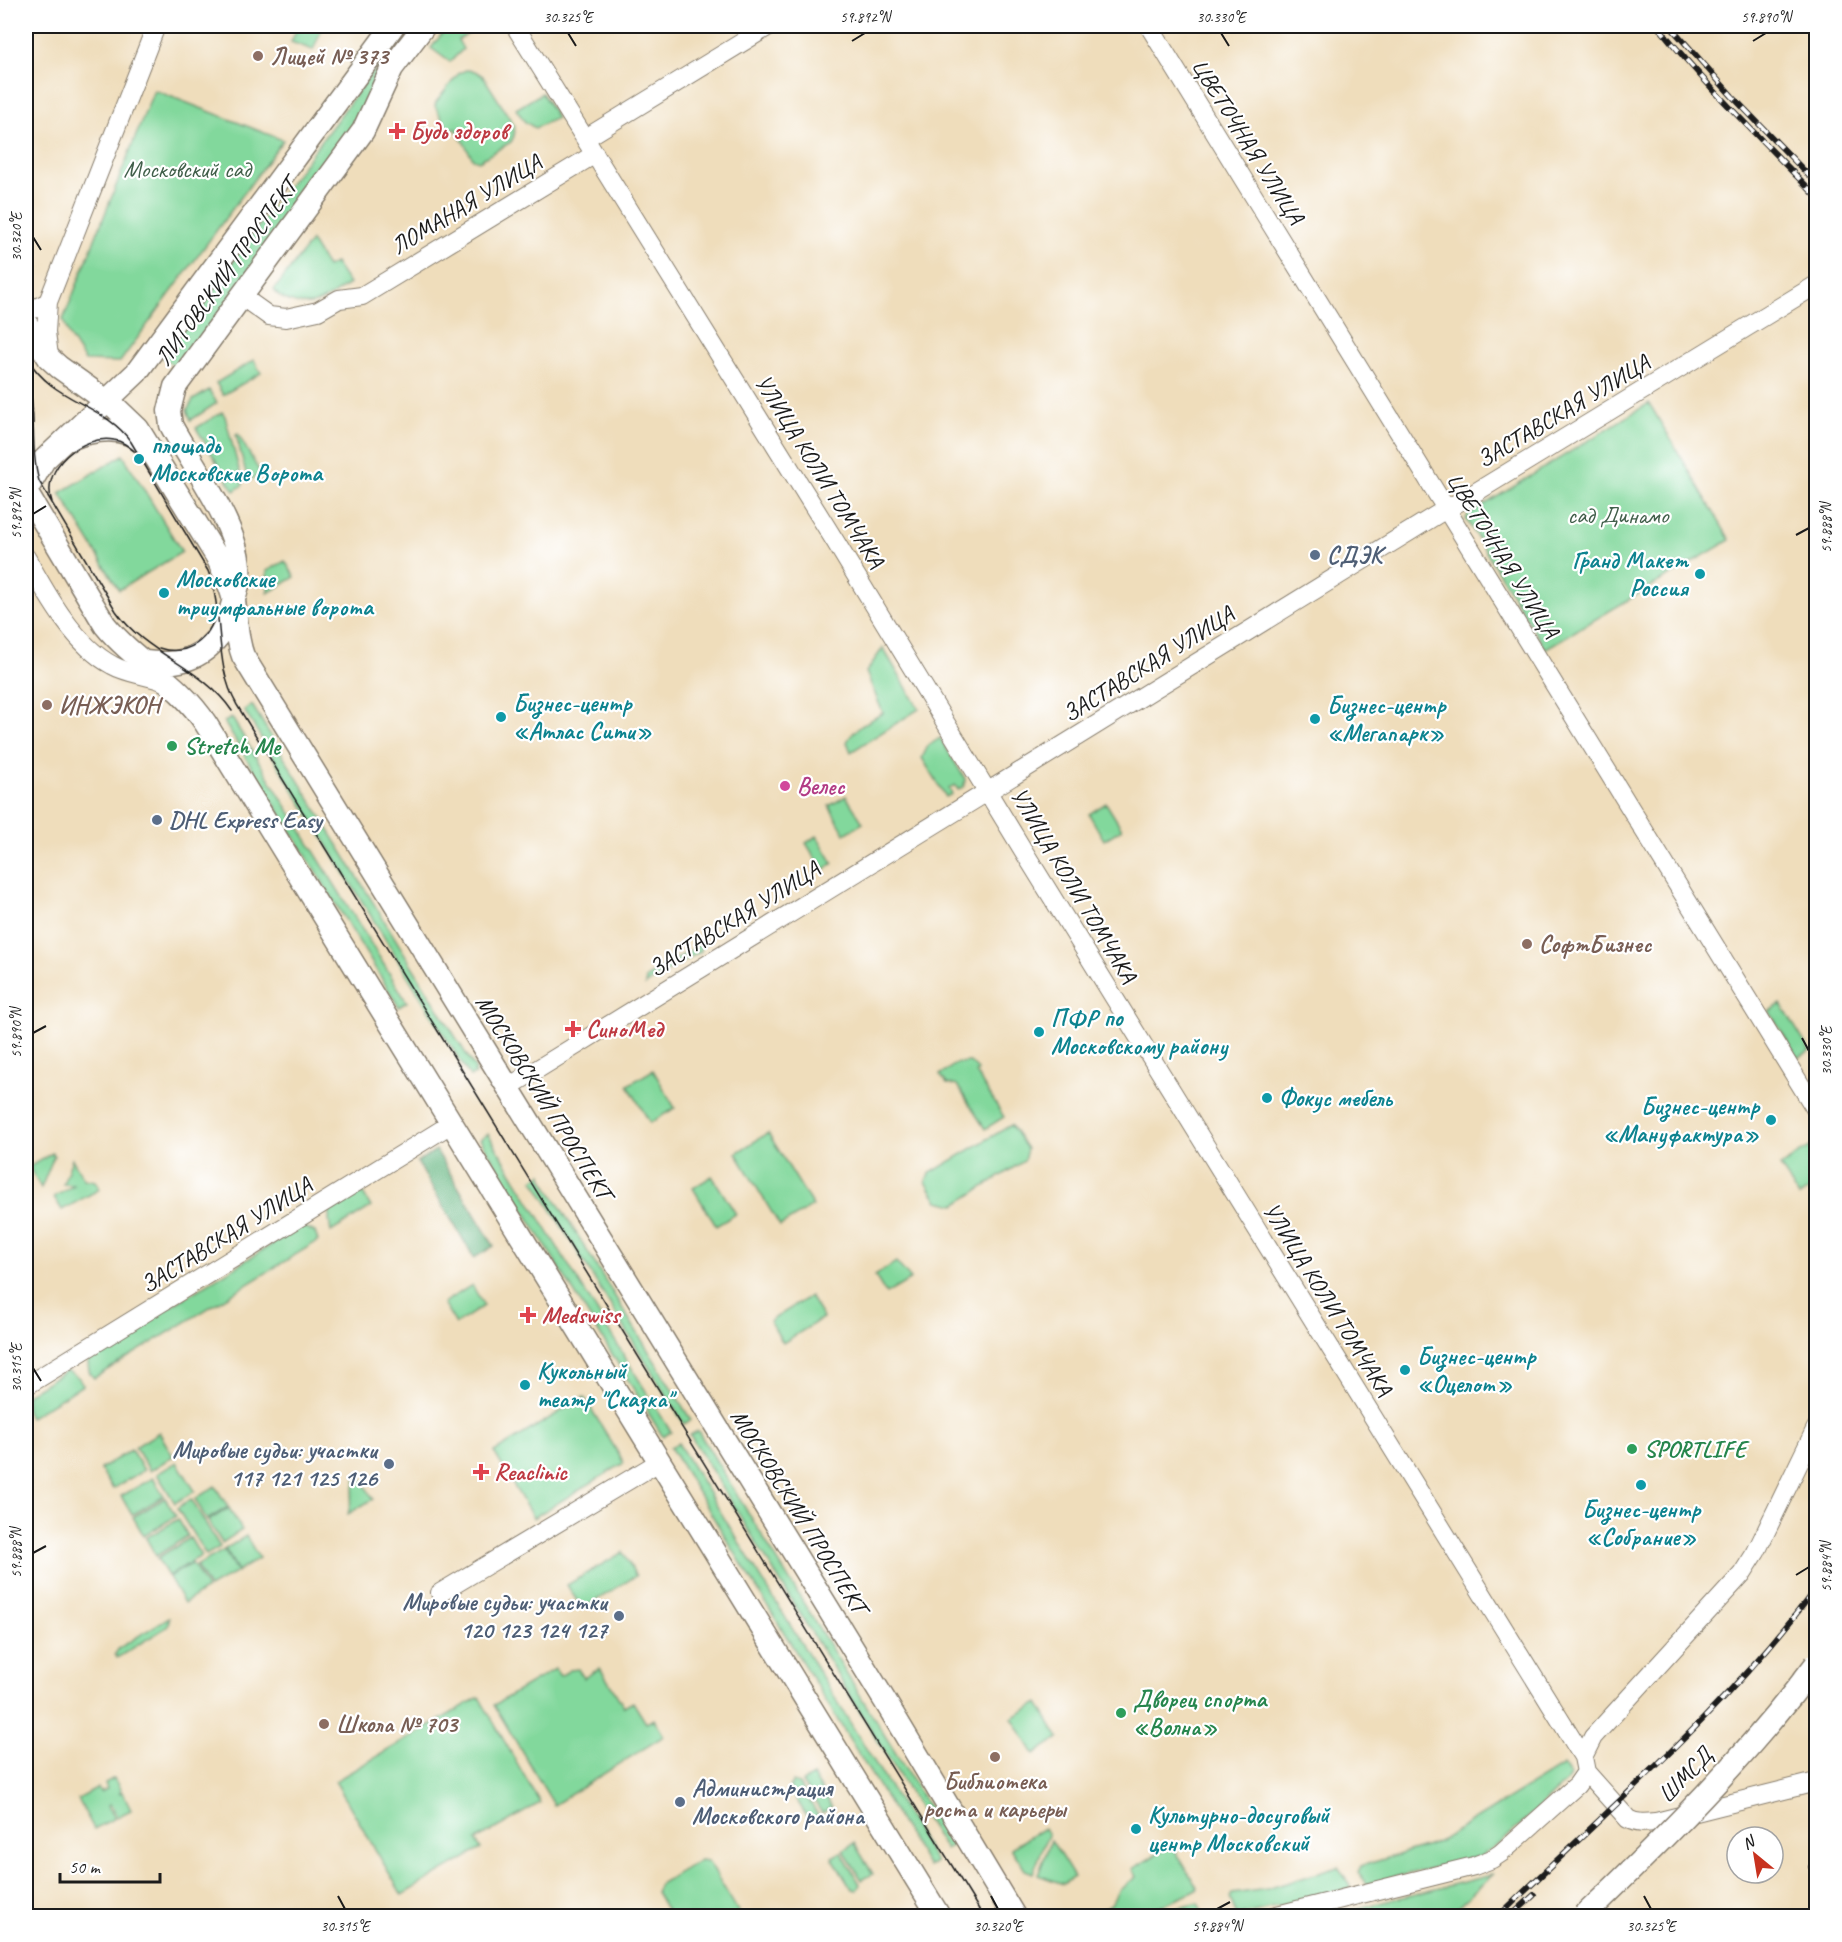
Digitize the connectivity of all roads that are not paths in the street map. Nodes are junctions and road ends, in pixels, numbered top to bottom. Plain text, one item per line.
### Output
1 (156, 26) edge
2 (393, 26) edge
3 (424, 26) edge
4 (515, 26) edge
5 (768, 26) edge
6 (1149, 26) edge
7 (586, 138) junction
8 (595, 154) junction
9 (1816, 285) edge
10 (241, 296) junction
11 (48, 302) junction
12 (26, 310) edge
13 (26, 323) edge
14 (50, 358) junction
15 (107, 402) junction
16 (60, 443) junction
17 (155, 456) junction
18 (26, 492) edge
19 (1446, 509) junction
20 (26, 556) edge
21 (234, 599) junction
22 (145, 662) junction
23 (174, 686) junction
24 (988, 791) junction
25 (507, 1088) junction
26 (1816, 1110) edge
27 (451, 1124) junction
28 (26, 1386) edge
29 (1816, 1428) edge
30 (659, 1462) junction
31 (440, 1593) dead end
32 (1816, 1664) edge
33 (1816, 1675) edge
34 (1584, 1765) junction
35 (1816, 1782) edge
36 (939, 1917) edge
37 (1014, 1917) edge
38 (1273, 1917) edge
39 (1584, 1917) edge
40 (1591, 1917) edge

1 - 11 street
2 - 15 main road, ЛИГОВСКИЙ ПРОСПЕКТ
3 - 10 main road, ЛИГОВСКИЙ ПРОСПЕКТ
4 - 7 street, УЛИЦА КОЛИ ТОМЧАКА
5 - 7 street
6 - 19 street, ЦВЕТОЧНАЯ УЛИЦА
7 - 8 street, УЛИЦА КОЛИ ТОМЧАКА
8 - 10 street, ЛОМАНАЯ УЛИЦА
8 - 24 street, УЛИЦА КОЛИ ТОМЧАКА
9 - 19 street, ЗАСТАВСКАЯ УЛИЦА
10 - 21 main road, ЛИГОВСКИЙ ПРОСПЕКТ
11 - 12 street
11 - 14 street
13 - 14 main road, МОСКОВСКИЙ ПРОСПЕКТ
14 - 15 main road, МОСКОВСКИЙ ПРОСПЕКТ
15 - 16 main road, ЛИГОВСКИЙ ПРОСПЕКТ
15 - 17 main road, МОСКОВСКИЙ ПРОСПЕКТ
16 - 17 main road
16 - 18 main road
17 - 21 main road, МОСКОВСКИЙ ПРОСПЕКТ
18 - 22 main road
19 - 24 street, ЗАСТАВСКАЯ УЛИЦА
19 - 26 street, ЦВЕТОЧНАЯ УЛИЦА
20 - 23 street
21 - 22 main road
21 - 25 main road, МОСКОВСКИЙ ПРОСПЕКТ
22 - 23 main road
23 - 27 main road
24 - 25 street, ЗАСТАВСКАЯ УЛИЦА
24 - 34 street, УЛИЦА КОЛИ ТОМЧАКА
25 - 37 main road, МОСКОВСКИЙ ПРОСПЕКТ
27 - 28 street, ЗАСТАВСКАЯ УЛИЦА
27 - 30 main road
29 - 34 street
30 - 31 street
30 - 36 main road
32 - 39 main road, ШМСД, bridge
33 - 40 main road, ШМСД, bridge
34 - 35 street, УЛИЦА КОЛИ ТОМЧАКА
34 - 38 street

